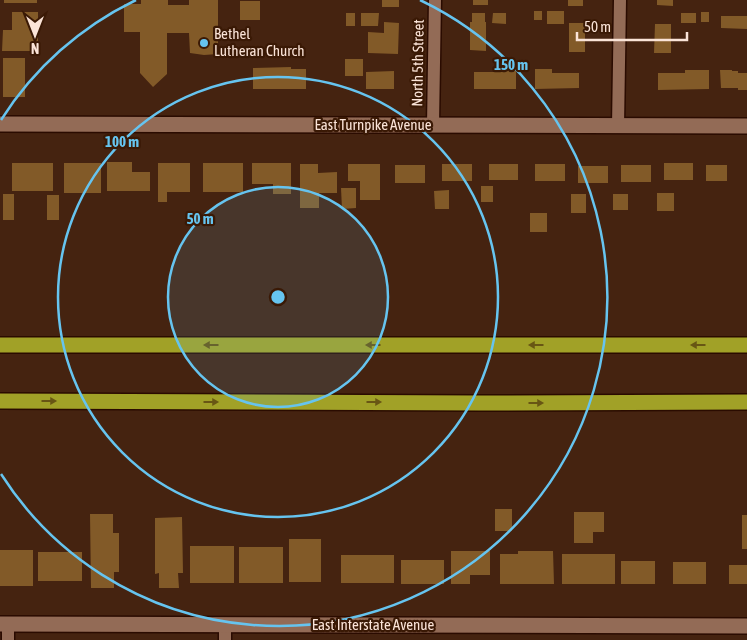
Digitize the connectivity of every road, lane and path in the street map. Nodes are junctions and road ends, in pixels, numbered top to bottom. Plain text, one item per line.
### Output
1 (434, 0) edge
2 (620, 0) edge
3 (0, 124) edge
4 (433, 126) junction
5 (618, 126) junction
6 (747, 126) edge
7 (0, 344) edge
8 (747, 345) edge
9 (0, 401) edge
10 (745, 402) edge
11 (4, 624) edge
12 (225, 624) junction
13 (747, 626) edge
14 (8, 640) edge
15 (225, 640) edge

1 - 4 street, North 5th Street
2 - 5 street
3 - 4 street, East Turnpike Avenue
4 - 5 street, East Turnpike Avenue
5 - 6 street, East Turnpike Avenue
8 -> 7 highway
9 -> 10 highway
11 - 12 street, East Interstate Avenue
11 - 14 street
12 - 13 street, East Interstate Avenue
12 - 15 street

